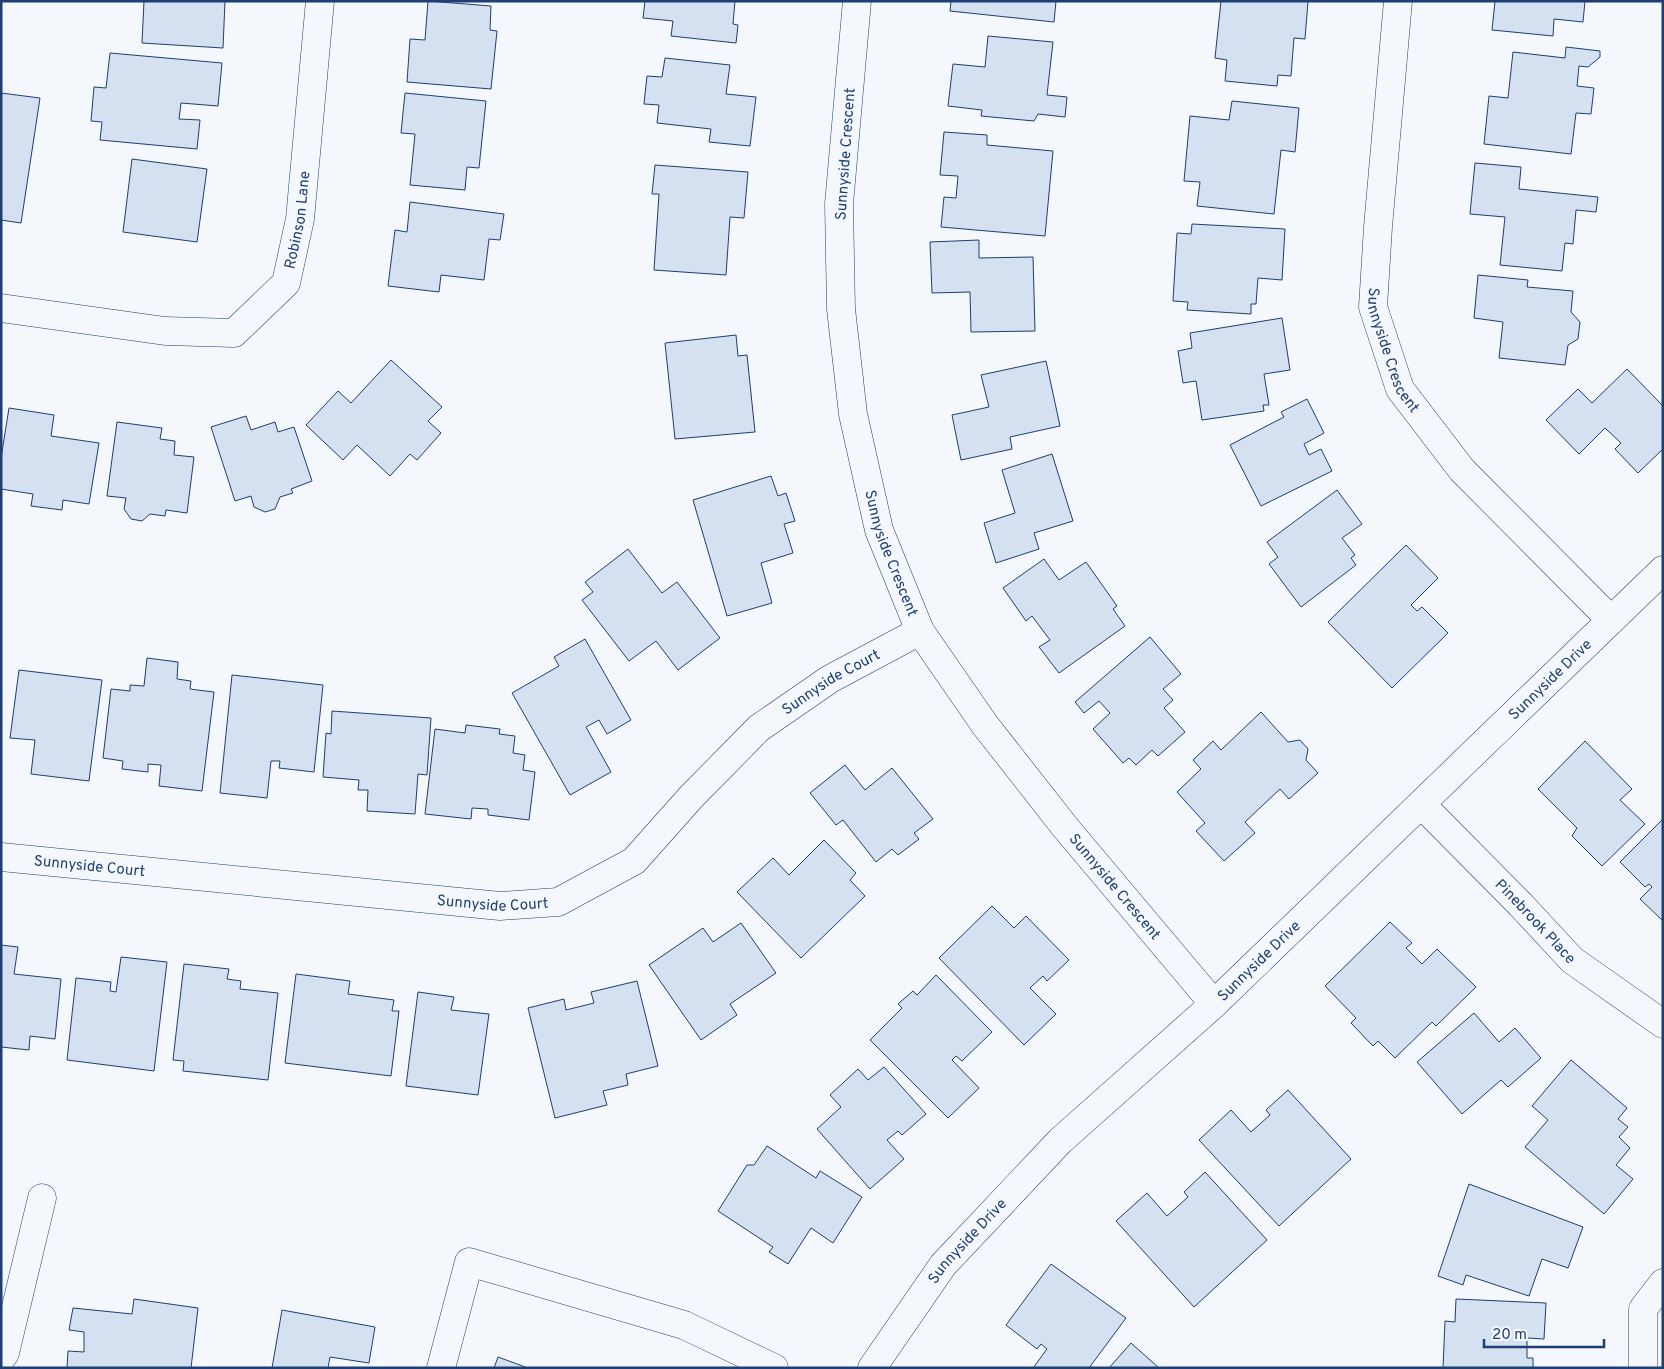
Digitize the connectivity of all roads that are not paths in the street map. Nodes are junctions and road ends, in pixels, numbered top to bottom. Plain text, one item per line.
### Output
1 (320, 1) edge
2 (857, 1) edge
3 (1398, 1) edge
4 (1, 308) edge
5 (1663, 570) edge
6 (1611, 620) junction
7 (920, 631) junction
8 (1421, 804) junction
9 (1, 857) edge
10 (1214, 1004) junction
11 (1663, 1024) edge
12 (42, 1198) dead end
13 (1663, 1282) edge
14 (1, 1359) edge
15 (440, 1368) edge
16 (774, 1368) edge
17 (872, 1368) edge
18 (1644, 1368) edge

1 - 4 street, Robinson Lane
2 - 7 street, Sunnyside Crescent
3 - 6 street, Sunnyside Crescent
5 - 6 street, Sunnyside Drive
6 - 8 street, Sunnyside Drive
7 - 9 street, Sunnyside Court
7 - 10 street, Sunnyside Crescent
8 - 10 street, Sunnyside Drive
8 - 11 street, Pinebrook Place
10 - 17 street, Sunnyside Drive
12 - 14 street
13 - 18 street
15 - 16 street

